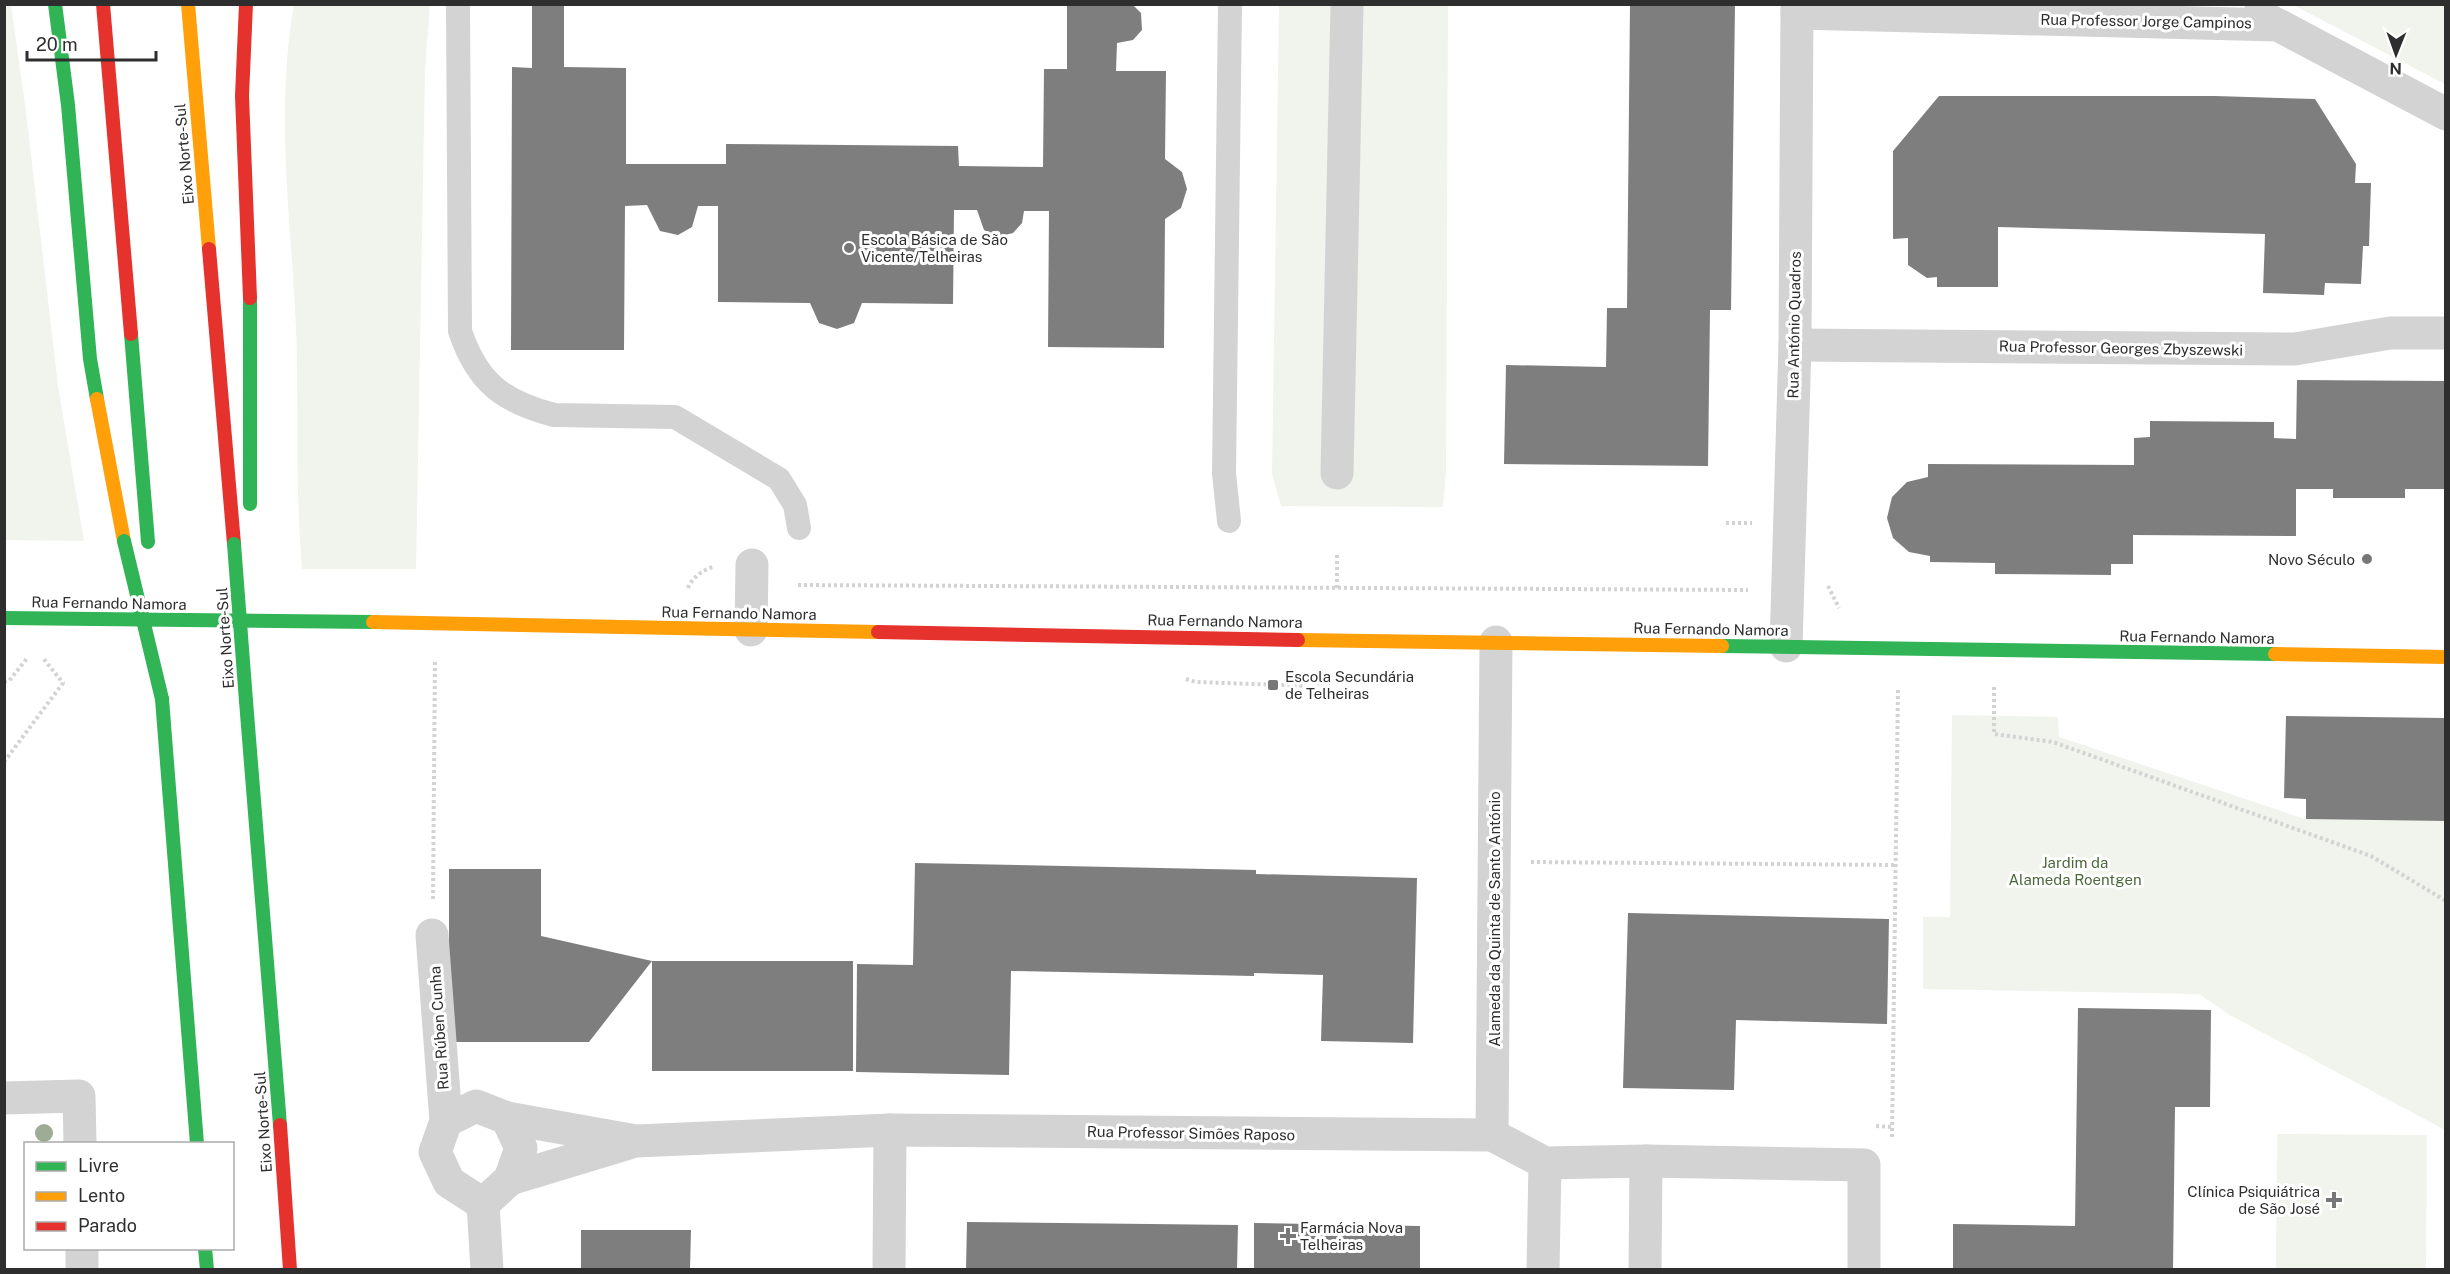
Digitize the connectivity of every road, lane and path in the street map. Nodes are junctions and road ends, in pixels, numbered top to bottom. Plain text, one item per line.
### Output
1 (55, 4) edge
2 (104, 4) edge
3 (188, 4) edge
4 (246, 4) edge
5 (459, 4) edge
6 (1230, 4) edge
7 (1347, 4) edge
8 (2240, 4) edge
9 (1797, 9) edge
10 (2278, 25) junction
11 (2445, 114) edge
12 (2445, 333) edge
13 (1795, 345) junction
14 (1337, 472) dead end
15 (1229, 521) dead end
16 (250, 522) dead end
17 (799, 528) dead end
18 (149, 547) dead end
19 (1337, 552) dead end
20 (753, 564) dead end
21 (250, 567) dead end
22 (798, 585) dead end
23 (1337, 588) junction
24 (1788, 590) junction
25 (154, 609) dead end
26 (4, 618) edge
27 (435, 623) junction
28 (751, 630) junction
29 (1496, 642) junction
30 (1786, 646) junction
31 (35, 649) dead end
32 (2445, 657) edge
33 (42, 658) dead end
34 (1898, 679) dead end
35 (1994, 681) dead end
36 (4, 682) edge
37 (162, 699) junction
38 (246, 701) junction
39 (4, 762) edge
40 (1495, 862) junction
41 (1896, 865) junction
42 (2445, 901) edge
43 (432, 935) joint
44 (4, 1098) edge
45 (507, 1118) junction
46 (446, 1121) junction
47 (890, 1130) junction
48 (1492, 1136) junction
49 (1892, 1139) dead end
50 (636, 1140) junction
51 (80, 1142) edge
52 (197, 1142) edge
53 (1646, 1161) junction
54 (1545, 1163) junction
55 (510, 1179) junction
56 (483, 1204) junction
57 (82, 1250) edge
58 (205, 1250) edge
59 (82, 1269) edge
60 (207, 1269) edge
61 (290, 1269) edge
62 (487, 1269) edge
63 (889, 1269) edge
64 (1543, 1269) edge
65 (1645, 1269) edge
66 (1864, 1269) edge

1 - 37 main road, bridge
2 - 18 main road
3 - 38 main road, Eixo Norte-Sul, bridge
4 - 16 main road
5 - 17 lane
6 - 15 lane
7 - 14 street
8 - 10 street, Rua Professor Jorge Campinos
9 - 10 street, Rua Professor Jorge Campinos
9 - 13 street, Rua António Quadros
10 - 11 street, Rua Professor Jorge Campinos
12 - 13 street, Rua Professor Georges Zbyszewski
13 - 24 street, Rua António Quadros
19 - 23 path
20 - 28 street
21 - 38 main road, bridge
22 - 23 path
23 - 24 path
24 - 30 street, Rua António Quadros
25 - 37 main road, bridge
26 - 27 main road, Rua Fernando Namora
27 - 28 main road, Rua Fernando Namora
27 - 43 path
28 - 29 main road, Rua Fernando Namora
29 - 30 main road, Rua Fernando Namora
29 - 40 street, Alameda da Quinta de Santo António
30 - 32 main road, Rua Fernando Namora
31 - 36 path
33 - 39 path
34 - 41 path
35 - 42 path
37 - 52 main road
38 - 61 main road, Eixo Norte-Sul
40 - 41 path
40 - 48 street, Alameda da Quinta de Santo António
41 - 49 path
43 - 46 street, Rua Rúben Cunha
44 - 51 street
45 - 46 street, Rua Professor Simões Raposo
45 - 50 street, Rua Professor Simões Raposo
45 - 55 street, Rua Professor Simões Raposo
46 - 56 street
47 - 48 street, Rua Professor Simões Raposo
47 - 50 street, Rua Professor Simões Raposo
47 - 63 street
48 - 54 street
50 - 55 street, Rua Professor Simões Raposo
53 - 54 street
53 - 65 street
53 - 66 street
54 - 64 street
55 - 56 street, Rua Professor Simões Raposo
56 - 62 street
57 - 59 street
58 - 60 main road

